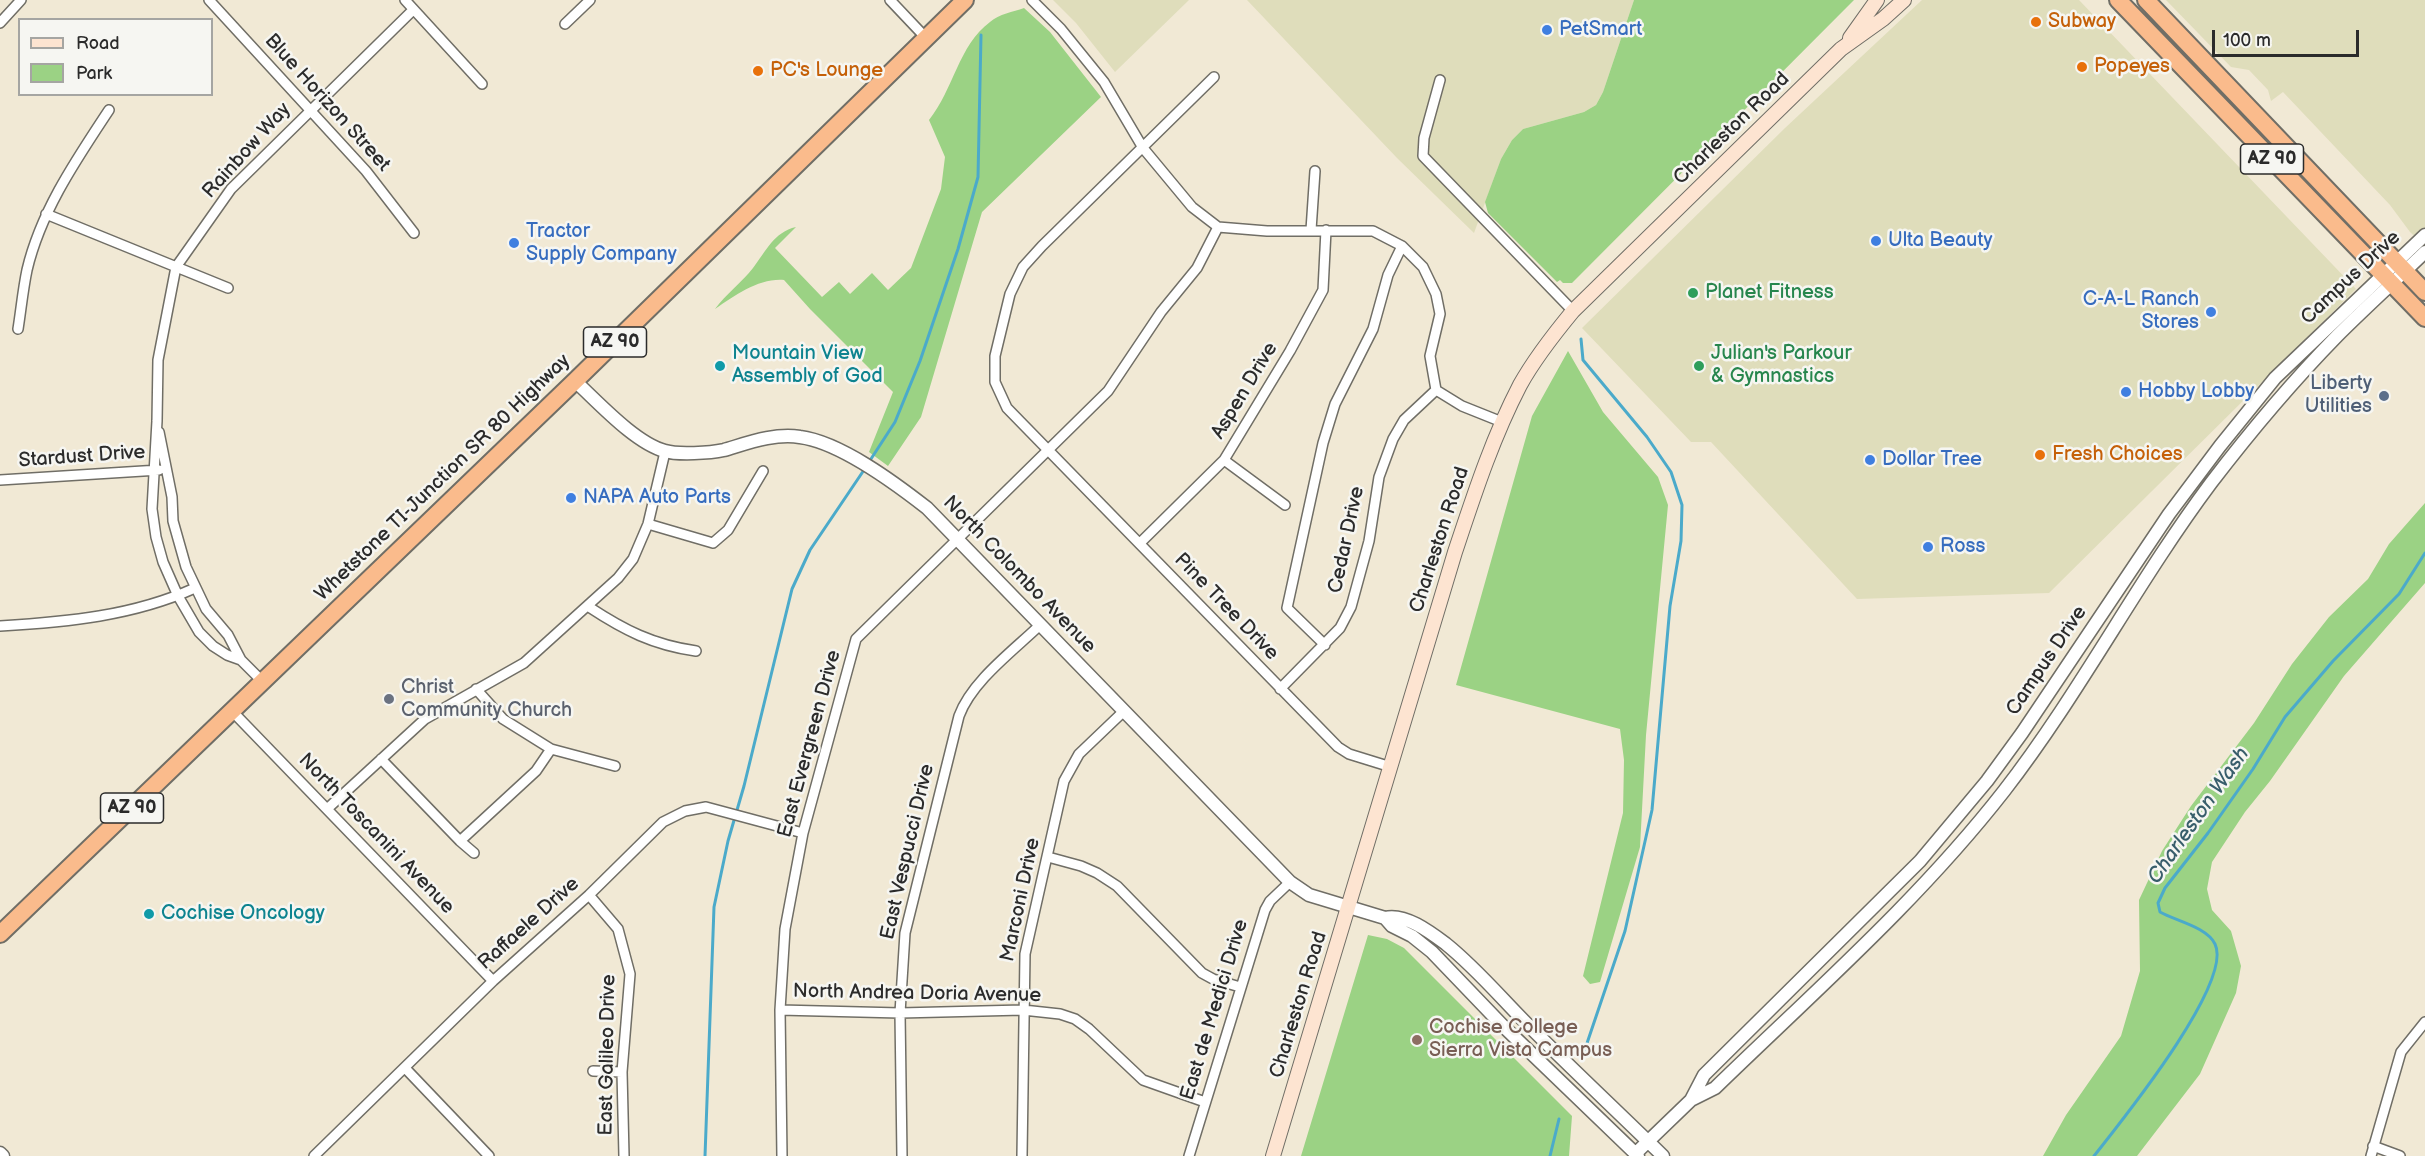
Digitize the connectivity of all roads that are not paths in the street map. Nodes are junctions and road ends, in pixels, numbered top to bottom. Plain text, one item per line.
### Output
1 (21, 0) edge
2 (209, 0) edge
3 (405, 0) edge
4 (590, 0) edge
5 (890, 0) edge
6 (965, 0) edge
7 (1032, 0) edge
8 (1877, 0) edge
9 (1904, 0) edge
10 (2118, 0) edge
11 (2145, 0) edge
12 (413, 10) junction
13 (0, 23) edge
14 (565, 24) dead end
15 (926, 38) junction
16 (1841, 50) junction
17 (1214, 77) dead end
18 (1440, 80) dead end
19 (482, 84) dead end
20 (109, 110) dead end
21 (310, 110) junction
22 (1143, 148) junction
23 (1315, 171) dead end
24 (46, 214) junction
25 (1218, 228) junction
26 (1311, 230) junction
27 (1326, 230) junction
28 (414, 233) dead end
29 (2425, 235) edge
30 (1402, 246) junction
31 (2425, 252) edge
32 (176, 267) junction
33 (2401, 267) junction
34 (2388, 279) junction
35 (228, 288) dead end
36 (2425, 292) edge
37 (1573, 311) junction
38 (2425, 318) edge
39 (18, 329) dead end
40 (575, 381) junction
41 (1436, 390) junction
42 (157, 421) junction
43 (1502, 422) junction
44 (1048, 451) junction
45 (665, 452) junction
46 (1224, 460) junction
47 (153, 470) junction
48 (166, 470) junction
49 (763, 471) dead end
50 (0, 480) edge
51 (1285, 505) dead end
52 (648, 524) junction
53 (957, 539) junction
54 (1140, 543) junction
55 (195, 588) junction
56 (178, 596) junction
57 (588, 607) junction
58 (1040, 625) junction
59 (0, 626) edge
60 (1325, 645) junction
61 (696, 651) dead end
62 (241, 660) junction
63 (262, 681) junction
64 (476, 689) junction
65 (1280, 689) junction
66 (232, 711) junction
67 (1124, 711) junction
68 (551, 749) junction
69 (381, 759) junction
70 (615, 766) dead end
71 (1391, 767) junction
72 (327, 809) junction
73 (803, 833) junction
74 (460, 841) junction
75 (474, 853) dead end
76 (1048, 857) junction
77 (1290, 882) junction
78 (589, 895) junction
79 (1349, 907) junction
80 (1385, 918) junction
81 (0, 934) edge
82 (493, 981) junction
83 (1240, 987) junction
84 (780, 1010) junction
85 (1023, 1010) junction
86 (900, 1013) junction
87 (2425, 1022) edge
88 (405, 1068) junction
89 (593, 1071) dead end
90 (622, 1072) junction
91 (1691, 1100) junction
92 (1205, 1102) junction
93 (1648, 1141) junction
94 (2373, 1146) junction
95 (1636, 1155) edge
96 (314, 1156) edge
97 (489, 1156) edge
98 (624, 1156) edge
99 (782, 1156) edge
100 (903, 1156) edge
101 (1022, 1156) edge
102 (1189, 1156) edge
103 (1273, 1156) edge
104 (1663, 1156) edge
105 (2371, 1156) edge
106 (2400, 1156) edge

1 - 13 street
2 - 21 street, Blue Horizon Street
3 - 12 street
4 - 14 street
5 - 15 street
6 - 15 highway, Whetstone TI-Junction SR 80 Highway / AZ 90
7 - 22 street
8 - 16 main road, Charleston Road
9 - 16 main road, Charleston Road
10 - 34 highway, AZ 90
11 - 33 highway, AZ 90
12 - 19 street
12 - 21 street, Rainbow Way
15 - 40 highway, Whetstone TI-Junction SR 80 Highway / AZ 90
16 - 37 main road, Charleston Road
17 - 22 street
18 - 37 street
20 - 24 street
21 - 28 street, Blue Horizon Street
21 - 32 street, Rainbow Way
22 - 25 street
22 - 44 street, Pine Tree Drive
23 - 26 street
24 - 32 street
24 - 39 street
25 - 26 street
25 - 44 street, East Evergreen Drive
26 - 27 street
27 - 30 street
27 - 46 street, Aspen Drive
29 - 33 street, Campus Drive
30 - 41 street
30 - 60 street
31 - 33 street, Campus Drive
32 - 35 street
32 - 42 street, Rainbow Way
33 - 34 street, Campus Drive
33 - 36 highway, AZ 90
34 - 38 highway, AZ 90
34 - 91 street, Campus Drive
34 - 91 street, Campus Drive
37 - 43 main road, Charleston Road
40 - 45 street, North Colombo Avenue
40 - 63 highway, Whetstone TI-Junction SR 80 Highway / AZ 90
41 - 43 street
41 - 60 street, Cedar Drive
42 - 47 street, Rainbow Way
42 - 48 street, Rainbow Way
43 - 71 main road, Charleston Road
44 - 53 street, East Evergreen Drive
44 - 54 street, Pine Tree Drive
45 - 52 street
45 - 53 street, North Colombo Avenue
46 - 51 street
46 - 54 street, Aspen Drive
47 - 48 street, Stardust Drive
47 - 50 street, Stardust Drive
47 - 56 street, Rainbow Way
48 - 55 street, Rainbow Way
49 - 52 street
52 - 57 street
53 - 58 street, North Colombo Avenue
53 - 73 street, East Evergreen Drive
54 - 65 street, Pine Tree Drive
55 - 56 street
55 - 62 street, Rainbow Way
56 - 59 street
56 - 62 street, Rainbow Way
57 - 61 street
57 - 64 street
58 - 67 street, North Colombo Avenue
58 - 86 street, East Vespucci Drive
60 - 65 street, Cedar Drive
62 - 63 street, Rainbow Way
63 - 66 highway, Whetstone TI-Junction SR 80 Highway / AZ 90
64 - 68 street
64 - 69 street
65 - 71 street, Pine Tree Drive
66 - 72 street, North Toscanini Avenue
66 - 81 highway, Whetstone TI-Junction SR 80 Highway / AZ 90
67 - 76 street, Marconi Drive
67 - 77 street, North Colombo Avenue
68 - 70 street
68 - 74 street
69 - 72 street
69 - 74 street
71 - 79 main road, Charleston Road
72 - 82 street, North Toscanini Avenue
73 - 78 street, Raffaele Drive
73 - 84 street, East Evergreen Drive
74 - 75 street
76 - 83 street
76 - 85 street, Marconi Drive
77 - 79 street, North Colombo Avenue
77 - 83 street, East de Medici Drive
78 - 82 street, Raffaele Drive
78 - 90 street, East Galileo Drive
79 - 80 street, North Colombo Avenue
79 - 103 main road, Charleston Road
80 - 93 street, North Colombo Avenue
80 - 95 street, North Colombo Avenue
82 - 88 street, Raffaele Drive
83 - 92 street, East de Medici Drive
84 - 86 street, North Andrea Doria Avenue
84 - 99 street, East Evergreen Drive
85 - 86 street, North Andrea Doria Avenue
85 - 92 street, North Andrea Doria Avenue
85 - 101 street, Marconi Drive
86 - 100 street, East Vespucci Drive
87 - 94 street
88 - 96 street, Raffaele Drive
88 - 97 street
89 - 90 street
90 - 98 street, East Galileo Drive
91 - 93 street, Campus Drive
92 - 102 street, East de Medici Drive
93 - 95 street, Campus Drive
93 - 104 street, North Colombo Avenue
94 - 105 street
94 - 106 street

